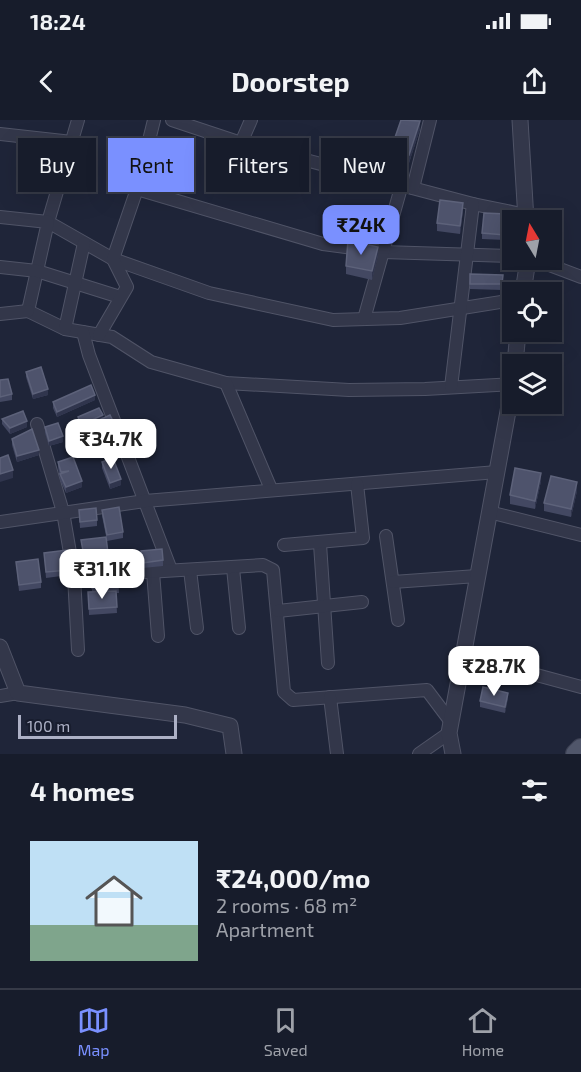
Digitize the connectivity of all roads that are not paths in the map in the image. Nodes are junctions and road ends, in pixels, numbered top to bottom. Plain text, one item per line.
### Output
1 (78, 120) edge
2 (154, 120) edge
3 (172, 120) edge
4 (250, 120) edge
5 (430, 120) edge
6 (519, 120) edge
7 (0, 134) edge
8 (36, 138) edge
9 (73, 138) edge
10 (150, 138) edge
11 (226, 138) edge
12 (243, 138) edge
13 (407, 186) joint
14 (57, 192) edge
15 (136, 192) edge
16 (147, 192) edge
17 (405, 192) edge
18 (472, 204) junction
19 (525, 210) edge
20 (502, 212) edge
21 (0, 217) edge
22 (48, 222) junction
23 (84, 243) junction
24 (383, 252) junction
25 (466, 254) junction
26 (502, 256) edge
27 (113, 259) junction
28 (0, 267) edge
29 (562, 270) edge
30 (37, 271) junction
31 (581, 277) edge
32 (75, 282) junction
33 (120, 297) junction
34 (502, 302) edge
35 (459, 310) junction
36 (28, 311) junction
37 (0, 314) edge
38 (364, 319) junction
39 (65, 329) junction
40 (83, 332) junction
41 (99, 335) junction
42 (226, 383) junction
43 (502, 385) edge
44 (451, 387) junction
45 (508, 414) edge
46 (37, 424) dead end
47 (497, 472) junction
48 (357, 484) junction
49 (271, 489) junction
50 (145, 501) junction
51 (63, 512) junction
52 (489, 512) junction
53 (0, 522) edge
54 (581, 535) edge
55 (386, 536) dead end
56 (320, 544) junction
57 (284, 545) dead end
58 (233, 568) junction
59 (171, 570) junction
60 (190, 570) junction
61 (153, 572) junction
62 (114, 574) edge
63 (477, 576) junction
64 (393, 582) junction
65 (362, 602) dead end
66 (324, 606) junction
67 (278, 611) junction
68 (398, 620) dead end
69 (197, 628) dead end
70 (239, 628) dead end
71 (158, 636) dead end
72 (0, 647) edge
73 (78, 650) dead end
74 (462, 655) junction
75 (328, 663) dead end
76 (581, 687) edge
77 (18, 693) junction
78 (0, 696) edge
79 (330, 698) junction
80 (450, 728) junction
81 (581, 749) edge
82 (234, 754) edge
83 (337, 754) edge
84 (419, 754) edge
85 (453, 754) edge
86 (576, 754) edge

1 - 9 street
2 - 10 street
3 - 11 street
4 - 12 street
5 - 13 street
6 - 19 street
7 - 8 street
13 - 18 street
14 - 22 street
15 - 27 street
16 - 24 street
17 - 24 street
18 - 20 street
18 - 25 street
21 - 22 street
22 - 23 street
22 - 30 street
23 - 27 street
23 - 32 street
24 - 25 street
24 - 38 street
25 - 26 street
25 - 35 street
27 - 33 street
27 - 38 street
28 - 30 street
29 - 31 street
30 - 32 street
30 - 36 street
32 - 33 street
32 - 39 street
33 - 41 street
34 - 35 street
35 - 38 street
35 - 44 street
36 - 37 street
36 - 39 street
39 - 40 street
40 - 41 street
40 - 50 street
41 - 42 street
42 - 44 street
42 - 49 street
43 - 44 street
45 - 47 street
46 - 51 street
47 - 48 street
47 - 52 street
48 - 49 street
48 - 56 street
49 - 50 street
50 - 51 street
50 - 59 street
51 - 53 street
51 - 73 street
52 - 54 street
52 - 63 street
55 - 64 street
56 - 57 street
56 - 66 street
58 - 60 street
58 - 67 street
58 - 70 street
59 - 60 street
59 - 61 street
60 - 69 street
61 - 62 street
61 - 71 street
63 - 64 street
63 - 74 street
64 - 68 street
65 - 66 street
66 - 67 street
66 - 75 street
67 - 79 street
72 - 77 street
74 - 76 street
74 - 80 street
77 - 78 street
77 - 82 street
79 - 80 street
79 - 83 street
80 - 84 street
80 - 85 street
81 - 86 main road

